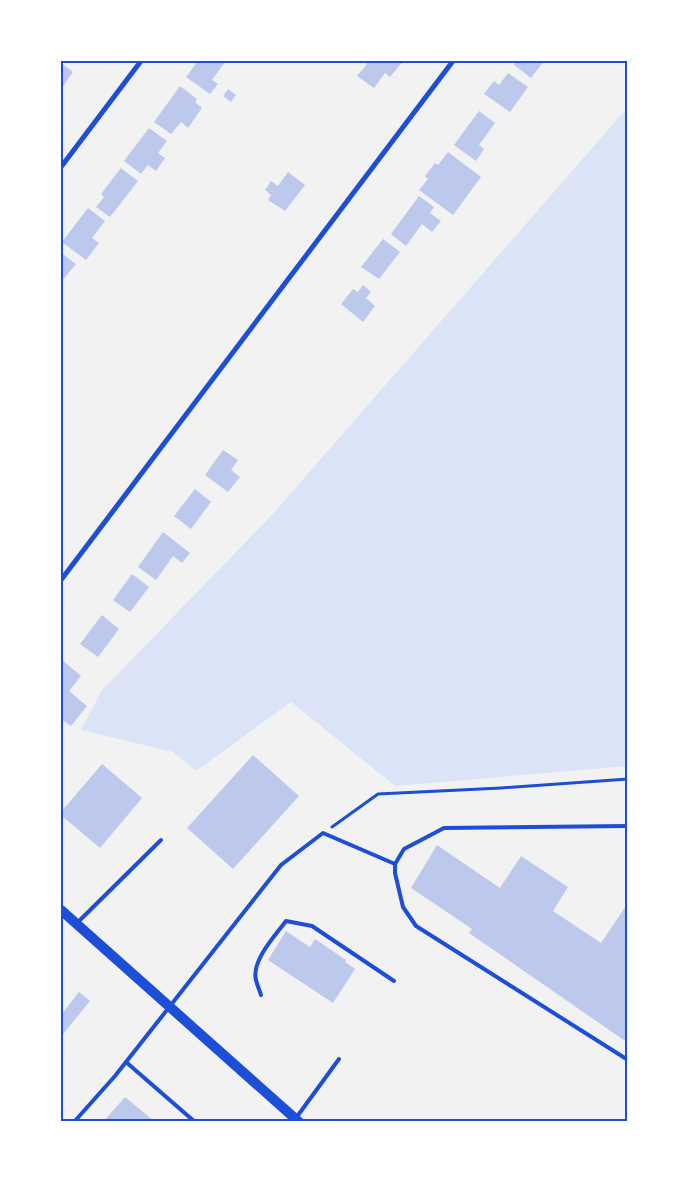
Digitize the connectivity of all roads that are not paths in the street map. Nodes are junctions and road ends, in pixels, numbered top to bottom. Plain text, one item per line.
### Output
1 (141, 61) edge
2 (453, 61) edge
3 (61, 167) edge
4 (61, 580) edge
5 (628, 826) edge
6 (161, 840) dead end
7 (394, 864) junction
8 (61, 910) edge
9 (76, 924) junction
10 (394, 981) dead end
11 (261, 996) dead end
12 (169, 1006) junction
13 (339, 1059) dead end
14 (628, 1060) edge
15 (126, 1062) junction
16 (297, 1120) edge
17 (74, 1122) edge
18 (195, 1122) edge

1 - 3 street
2 - 4 street
5 - 7 lane
6 - 9 lane
7 - 12 lane
7 - 14 lane
8 - 9 main road
9 - 12 main road
10 - 11 lane
12 - 15 lane
12 - 16 main road
13 - 16 lane
15 - 17 lane
15 - 18 lane

